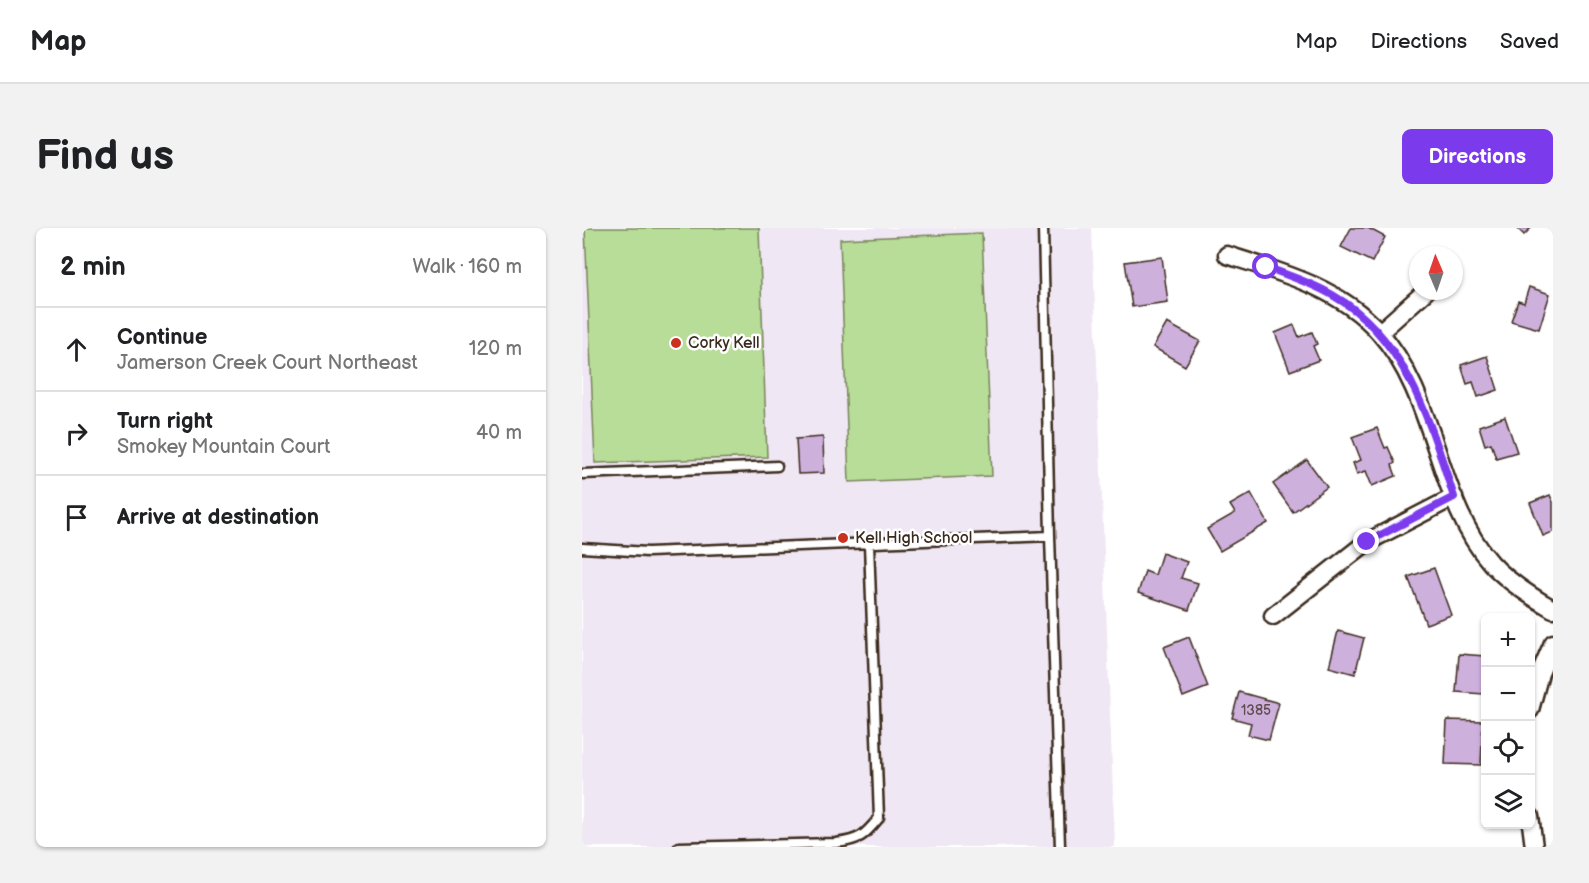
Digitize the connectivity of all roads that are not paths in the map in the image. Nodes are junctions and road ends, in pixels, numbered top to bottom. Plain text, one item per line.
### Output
1 (1043, 228) edge
2 (1227, 255) dead end
3 (1415, 300) edge
4 (1380, 332) junction
5 (777, 466) dead end
6 (582, 474) edge
7 (1454, 497) junction
8 (1050, 536) junction
9 (869, 544) junction
10 (582, 548) edge
11 (1553, 609) edge
12 (1273, 616) dead end
13 (1553, 643) edge
14 (1535, 692) edge
15 (1532, 829) edge
16 (679, 847) edge
17 (1060, 847) edge
18 (1534, 847) edge

1 - 8 lane
2 - 4 street
3 - 4 street
4 - 7 street
5 - 6 lane
7 - 11 street
7 - 12 street
8 - 9 lane
8 - 17 lane
9 - 10 lane
9 - 16 lane
13 - 14 street
15 - 18 street

